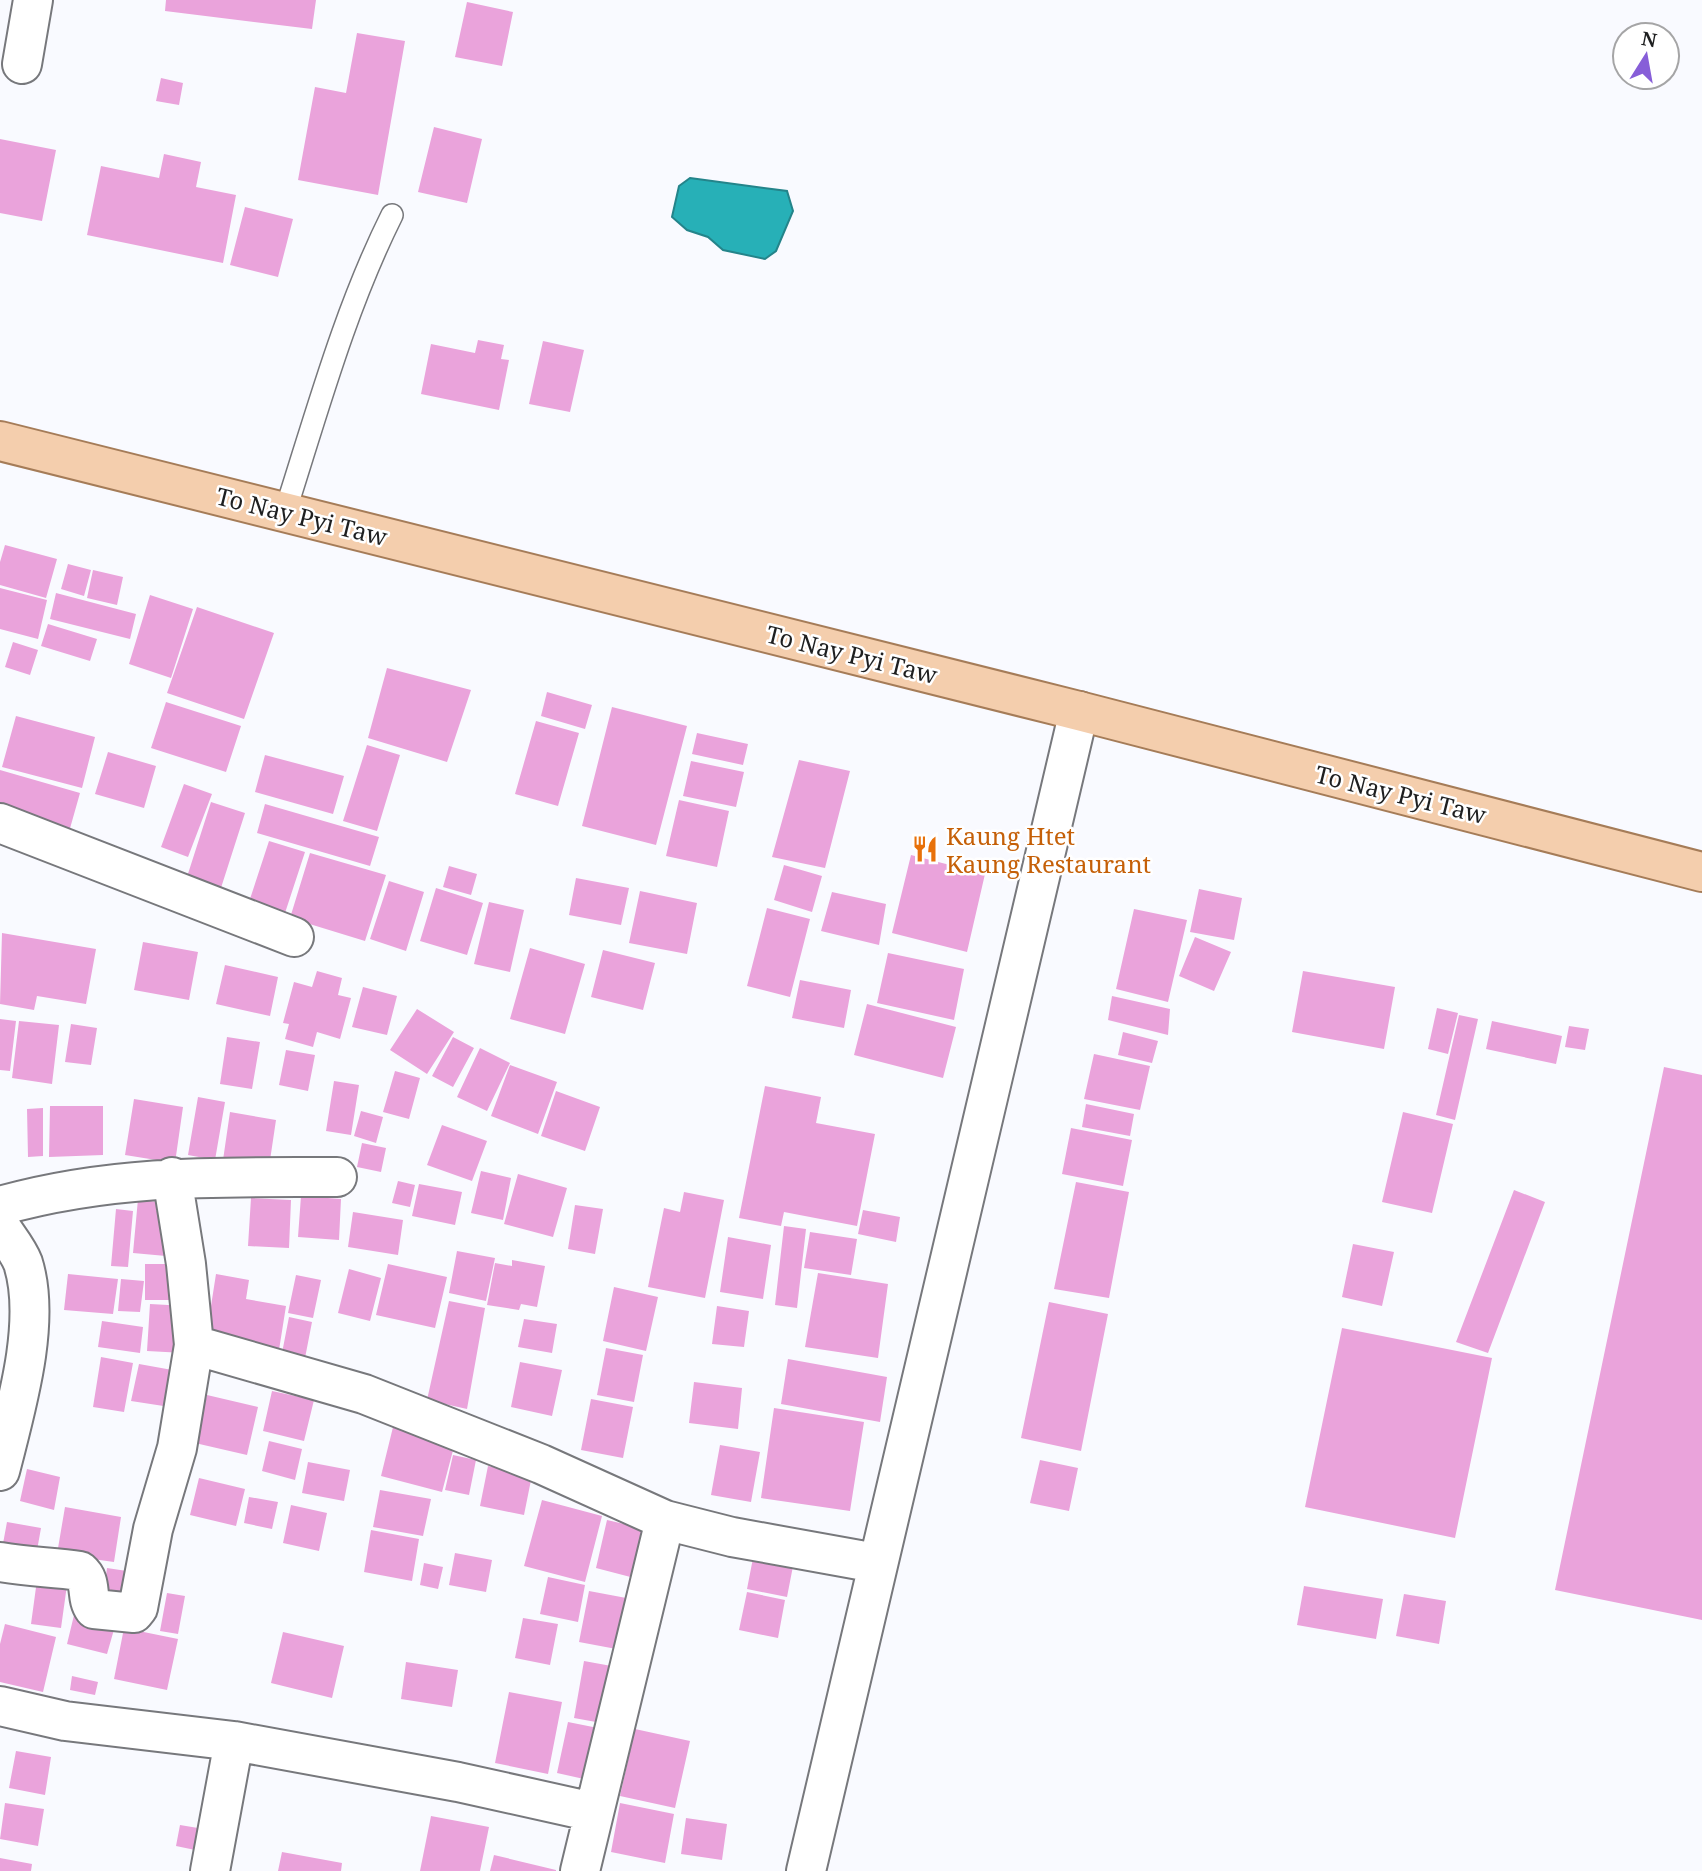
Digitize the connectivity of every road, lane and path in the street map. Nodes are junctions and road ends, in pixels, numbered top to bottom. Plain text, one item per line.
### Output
1 (33, 0) edge
2 (22, 64) dead end
3 (391, 215) dead end
4 (0, 441) edge
5 (285, 512) junction
6 (1079, 711) junction
7 (0, 823) edge
8 (1702, 872) edge
9 (294, 937) dead end
10 (172, 1177) junction
11 (337, 1177) dead end
12 (0, 1206) edge
13 (0, 1226) edge
14 (194, 1345) junction
15 (0, 1471) edge
16 (665, 1520) junction
17 (0, 1562) edge
18 (876, 1563) junction
19 (0, 1706) edge
20 (234, 1741) junction
21 (593, 1812) junction
22 (210, 1871) edge
23 (580, 1871) edge
24 (806, 1871) edge

1 - 2 street
3 - 5 lane
4 - 5 main road, To Nay Pyi Taw
5 - 6 main road, To Nay Pyi Taw
6 - 8 main road, To Nay Pyi Taw
6 - 18 street
7 - 9 street
10 - 11 street
10 - 12 street
10 - 14 street
13 - 15 street
14 - 16 street
14 - 17 street
16 - 18 street
16 - 21 street
18 - 24 street
19 - 20 street
20 - 21 street
20 - 22 street
21 - 23 street

